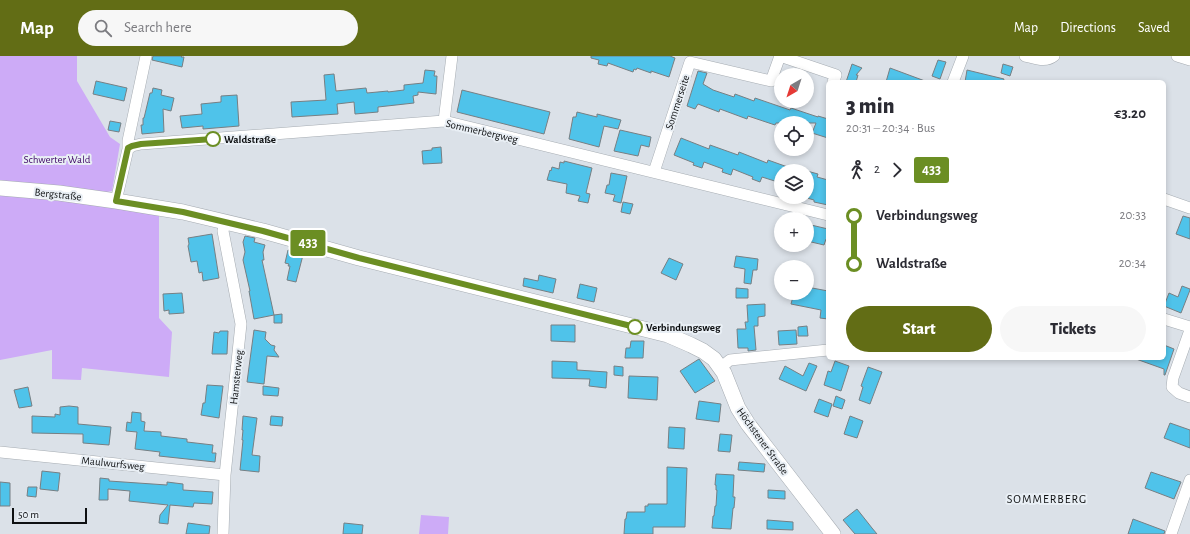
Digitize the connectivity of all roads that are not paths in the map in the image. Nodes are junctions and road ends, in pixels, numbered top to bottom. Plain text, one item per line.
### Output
1 (146, 56) edge
2 (452, 56) edge
3 (963, 56) edge
4 (1025, 56) edge
5 (1054, 56) edge
6 (1177, 56) edge
7 (1190, 60) edge
8 (834, 80) edge
9 (954, 80) edge
10 (444, 121) junction
11 (128, 148) junction
12 (654, 172) junction
13 (0, 188) edge
14 (1166, 200) edge
15 (116, 201) junction
16 (1190, 208) edge
17 (826, 215) edge
18 (225, 222) junction
19 (1166, 320) edge
20 (1190, 327) edge
21 (1190, 330) edge
22 (826, 350) edge
23 (720, 368) junction
24 (1190, 397) edge
25 (0, 452) edge
26 (225, 476) junction
27 (1190, 480) edge
28 (222, 534) edge
29 (834, 534) edge
30 (1171, 534) edge

1 - 11 street
2 - 10 street
3 - 9 street
4 - 5 street
6 - 7 street
8 - 12 street, Sommerseite
10 - 11 street, Sommerbergweg
10 - 12 street, Sommerbergweg
11 - 15 street
12 - 17 street, Sommerbergweg
13 - 15 main road, Bergstraße
14 - 16 street
15 - 18 main road, Höchstener Straße
18 - 23 main road, Höchstener Straße
18 - 26 street, Hamsterweg
19 - 20 street
21 - 24 street
22 - 23 street
23 - 29 main road, Höchstener Straße
25 - 26 street, Maulwurfsweg
26 - 28 street, Hamsterweg
27 - 30 street

